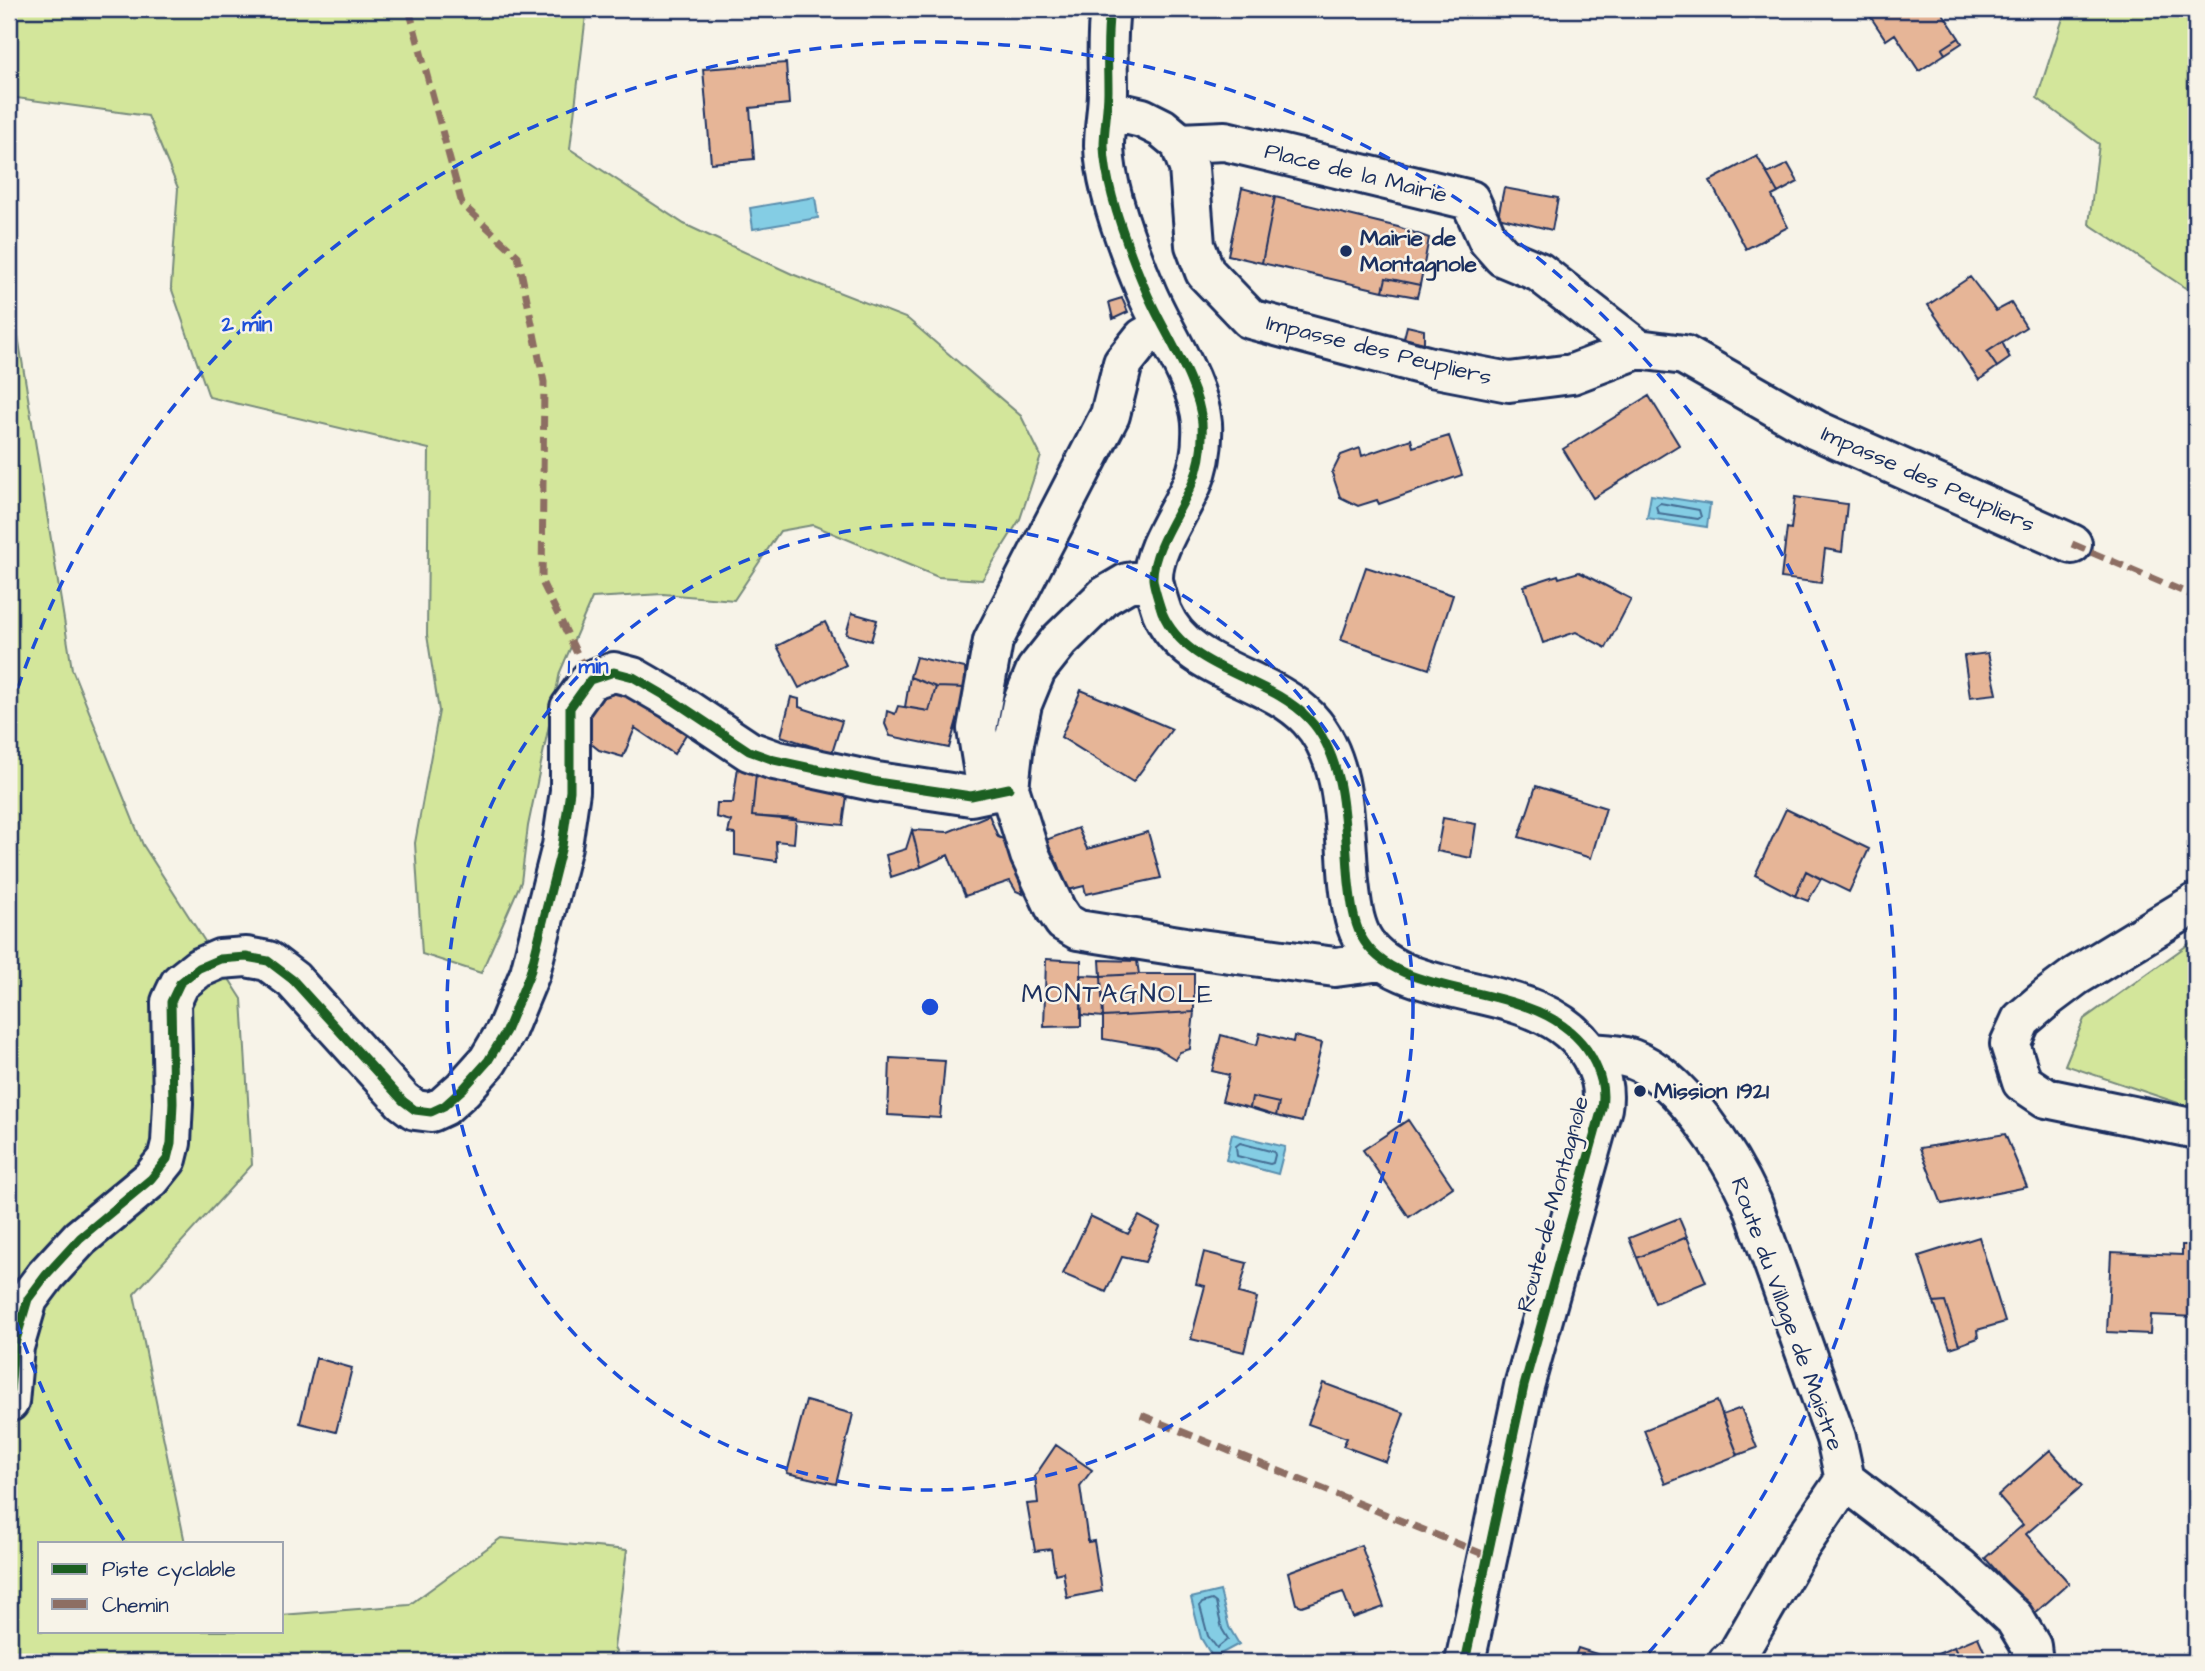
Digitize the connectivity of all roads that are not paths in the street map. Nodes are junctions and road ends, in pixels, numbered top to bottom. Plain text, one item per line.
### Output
1 (1110, 9) edge
2 (1108, 110) junction
3 (1180, 143) junction
4 (1163, 327) junction
5 (1638, 349) junction
6 (2073, 544) dead end
7 (1153, 579) junction
8 (998, 790) junction
9 (2196, 903) edge
10 (1381, 961) junction
11 (1589, 1053) junction
12 (2196, 1129) edge
13 (9, 1402) edge
14 (1845, 1480) junction
15 (1465, 1662) edge
16 (1728, 1662) edge
17 (2033, 1662) edge

1 - 2 street
2 - 3 street
2 - 4 street
3 - 5 street, Place de la Mairie
3 - 5 street, Impasse des Peupliers
4 - 7 street
4 - 8 street
5 - 6 street, Impasse des Peupliers
7 - 8 street
7 - 10 street
8 - 10 street
8 - 13 street
9 - 12 street
10 - 11 street, Route de Montagnole
11 - 14 street, Route du Village de Maistre
11 - 15 street, Route de Montagnole
14 - 16 street, Route du Village de Maistre
14 - 17 street

